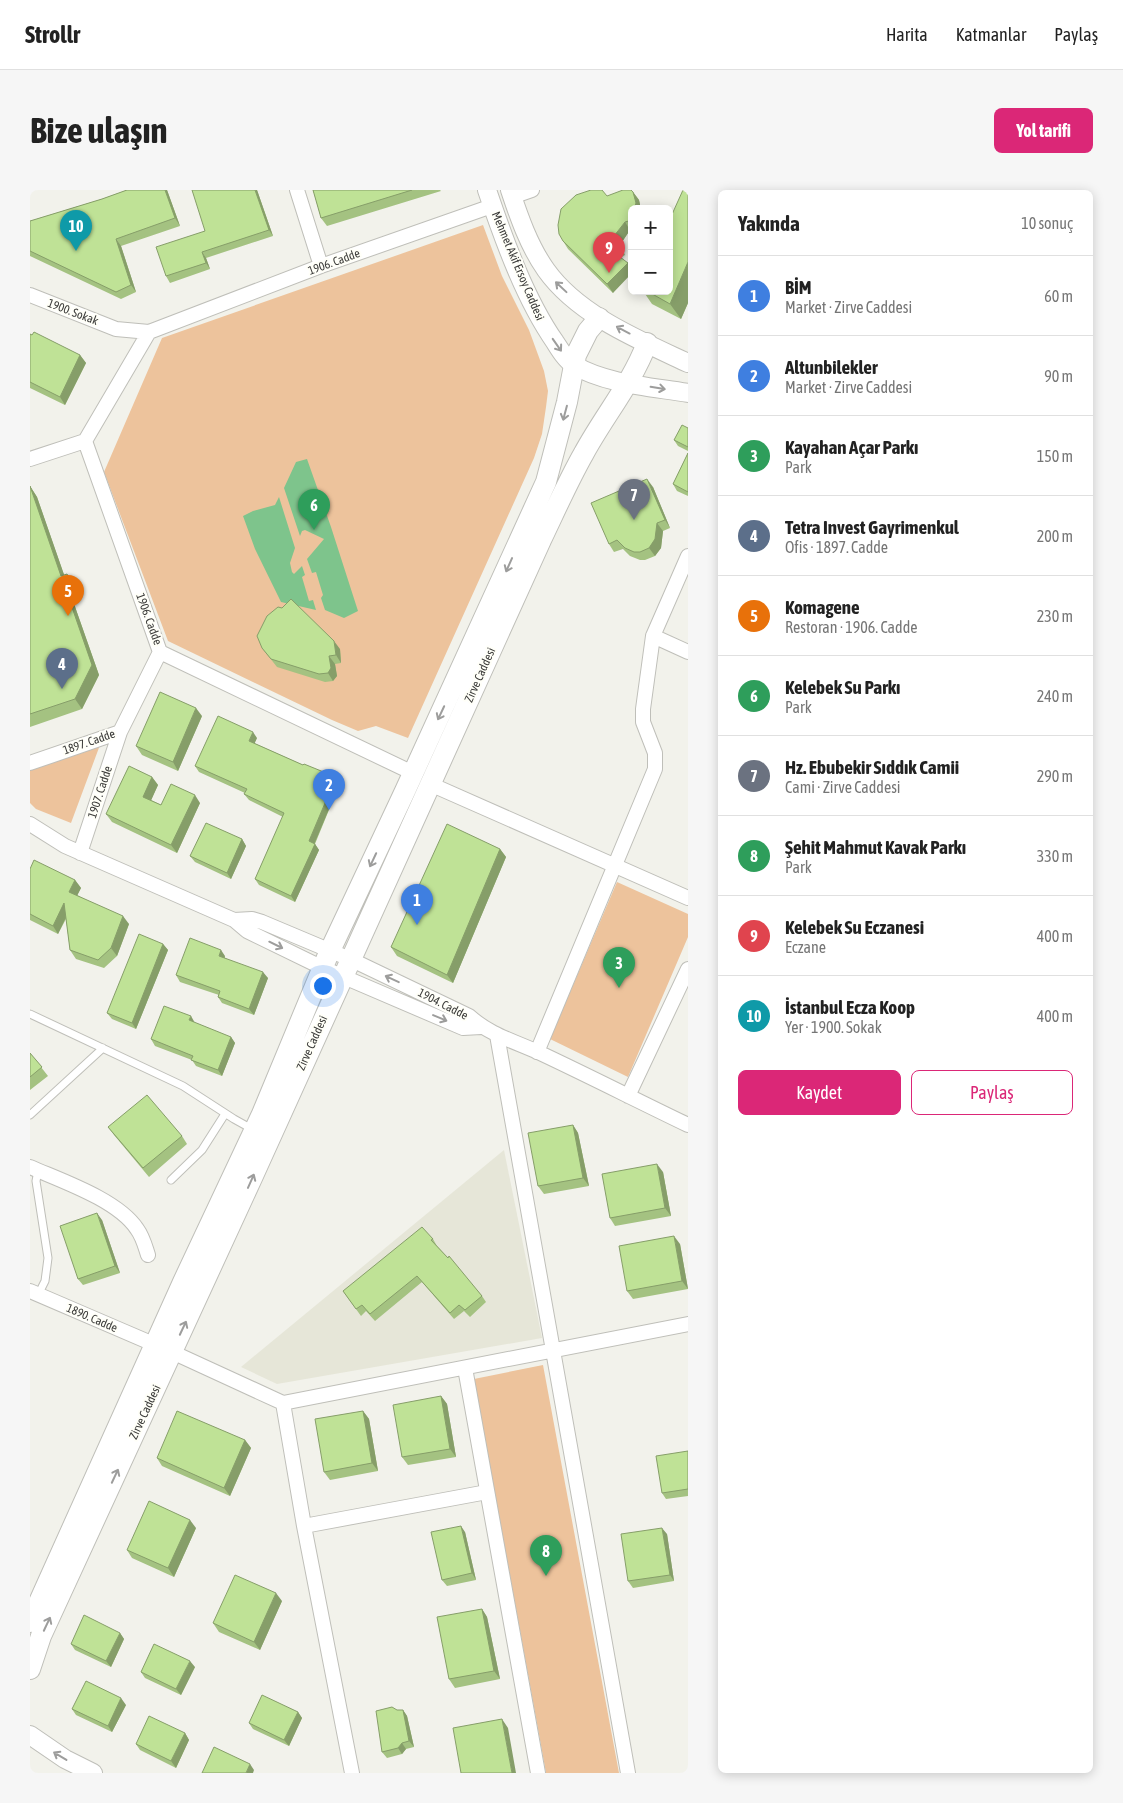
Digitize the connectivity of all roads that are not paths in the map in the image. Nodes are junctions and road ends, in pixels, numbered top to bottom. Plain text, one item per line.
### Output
1 (297, 190) edge
2 (532, 190) edge
3 (511, 193) edge
4 (489, 198) edge
5 (321, 266) junction
6 (30, 295) edge
7 (599, 318) junction
8 (116, 329) joint
9 (149, 332) junction
10 (647, 343) junction
11 (688, 363) edge
12 (574, 365) junction
13 (628, 384) junction
14 (688, 393) edge
15 (85, 441) junction
16 (30, 459) edge
17 (688, 556) edge
18 (653, 636) junction
19 (160, 652) junction
20 (688, 652) edge
21 (120, 732) junction
22 (30, 763) edge
23 (414, 773) junction
24 (430, 784) junction
25 (30, 824) edge
26 (80, 852) junction
27 (616, 866) junction
28 (688, 898) edge
29 (326, 959) junction
30 (346, 968) junction
31 (688, 969) edge
32 (30, 1014) edge
33 (497, 1035) junction
34 (103, 1048) junction
35 (537, 1052) junction
36 (628, 1096) junction
37 (225, 1114) junction
38 (30, 1115) edge
39 (688, 1125) edge
40 (255, 1130) junction
41 (34, 1169) edge
42 (171, 1180) dead end
43 (148, 1255) dead end
44 (34, 1293) edge
45 (688, 1324) edge
46 (163, 1349) junction
47 (552, 1350) junction
48 (465, 1368) junction
49 (283, 1403) junction
50 (488, 1492) junction
51 (304, 1526) junction
52 (30, 1622) edge
53 (30, 1669) edge
54 (30, 1735) edge
55 (93, 1773) edge
56 (352, 1773) edge
57 (538, 1773) edge
58 (628, 1773) edge

1 - 5 street
2 - 3 street
7 -> 3 street, Mehmet Akif Ersoy Caddesi
4 - 5 street, 1906. Cadde
4 -> 12 street, Mehmet Akif Ersoy Caddesi
5 - 9 street, 1906. Cadde
6 - 8 street, 1900. Sokak
10 -> 7 street, Mehmet Akif Ersoy Caddesi
7 - 12 main road, Zirve Caddesi
8 - 9 street, 1906. Cadde
9 - 15 street
10 - 11 street, Mehmet Akif Ersoy Caddesi
10 - 13 main road, Zirve Caddesi
12 - 13 street, Mehmet Akif Ersoy Caddesi
12 -> 23 main road, Zirve Caddesi
13 -> 14 street, Mehmet Akif Ersoy Caddesi
13 - 24 main road, Zirve Caddesi
15 - 16 street
15 - 19 street, 1906. Cadde
17 - 18 street
18 - 20 street
18 - 27 street
19 - 21 street, 1897. Cadde
19 - 23 street, 1906. Cadde
21 - 22 street, 1897. Cadde
21 - 26 street, 1907. Cadde
23 -> 29 main road, Zirve Caddesi
24 - 27 street
24 - 30 main road, Zirve Caddesi
25 - 26 street, 1904. Cadde
26 - 29 street, 1904. Cadde
27 - 28 street
27 - 35 street
29 - 30 street, 1904. Cadde
29 - 40 main road, Zirve Caddesi
30 - 33 street, 1904. Cadde
46 -> 30 main road, Zirve Caddesi
31 - 36 street
32 - 34 lane
33 - 35 street
33 - 47 street
34 - 37 lane
34 - 38 lane
35 - 36 street
36 - 39 street
37 - 40 lane
37 - 42 lane
40 - 46 main road, Zirve Caddesi
41 - 43 street
41 - 44 lane
44 - 46 street, 1890. Cadde
45 - 47 street
46 - 49 street, 1890. Cadde
46 - 52 main road, Zirve Caddesi
53 -> 46 main road, Zirve Caddesi
47 - 48 street
47 - 58 street
48 - 49 street
48 - 50 street
49 - 51 street
50 - 51 street
50 - 57 street
51 - 56 street
55 -> 54 street

